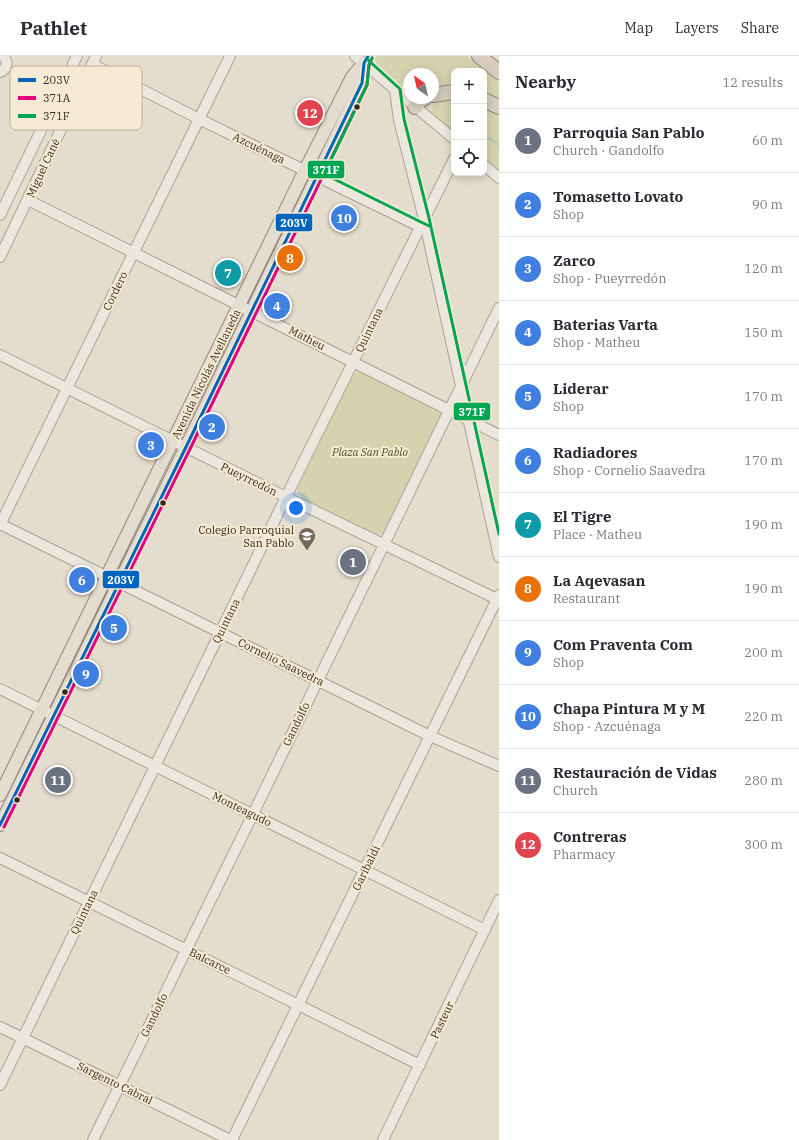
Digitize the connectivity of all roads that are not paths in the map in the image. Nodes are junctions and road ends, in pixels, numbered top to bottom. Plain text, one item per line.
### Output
1 (4, 56) edge
2 (77, 56) edge
3 (230, 56) edge
4 (479, 56) edge
5 (362, 58) edge
6 (94, 60) edge
7 (72, 66) edge
8 (105, 66) edge
9 (0, 72) edge
10 (499, 72) edge
11 (142, 87) edge
12 (395, 90) junction
13 (451, 92) edge
14 (403, 94) edge
15 (439, 94) edge
16 (487, 101) edge
17 (422, 104) edge
18 (499, 107) edge
19 (200, 120) junction
20 (41, 130) edge
21 (61, 130) edge
22 (451, 136) edge
23 (451, 165) edge
24 (487, 168) edge
25 (305, 170) junction
26 (316, 176) junction
27 (499, 178) edge
28 (28, 200) junction
29 (0, 215) edge
30 (423, 225) junction
31 (134, 252) junction
32 (0, 257) edge
33 (240, 305) junction
34 (499, 308) edge
35 (252, 310) junction
36 (0, 355) edge
37 (353, 362) junction
38 (461, 385) junction
39 (67, 388) junction
40 (450, 410) junction
41 (469, 420) junction
42 (499, 435) edge
43 (173, 441) junction
44 (186, 447) junction
45 (286, 497) junction
46 (0, 524) edge
47 (385, 544) junction
48 (499, 557) edge
49 (107, 576) junction
50 (119, 582) junction
51 (498, 598) edge
52 (220, 632) junction
53 (318, 680) junction
54 (0, 689) edge
55 (42, 710) junction
56 (54, 716) junction
57 (430, 736) junction
58 (155, 766) junction
59 (499, 766) edge
60 (0, 795) edge
61 (253, 814) junction
62 (0, 825) edge
63 (0, 858) edge
64 (365, 870) junction
65 (499, 900) edge
66 (89, 902) junction
67 (485, 930) junction
68 (186, 949) junction
69 (299, 1004) junction
70 (0, 1027) edge
71 (23, 1038) junction
72 (420, 1065) junction
73 (0, 1085) edge
74 (119, 1085) junction
75 (93, 1140) edge
76 (231, 1140) edge
77 (383, 1140) edge

1 - 9 street
2 - 7 street
3 - 19 street, Cordero
4 - 10 highway
5 - 12 street
5 - 25 main road, Avenida Nicolás Avellaneda
5 - 26 main road, Avenida Nicolás Avellaneda
6 - 8 street, Azcuénaga
11 - 19 street, Azcuénaga
12 - 14 street
12 - 30 street
13 - 15 highway
16 - 18 highway
17 - 22 street
19 - 25 street, Azcuénaga
19 - 31 street, Cordero
20 - 29 street
21 - 28 street, Miguel Cané
23 - 30 street, Quintana
24 - 27 street
25 - 26 street, Azcuénaga
25 - 33 main road, Avenida Nicolás Avellaneda
26 - 30 street, Azcuénaga
26 - 35 main road, Avenida Nicolás Avellaneda
28 - 31 street, Matheu
28 - 32 street, Miguel Cané
30 - 37 street, Quintana
30 - 38 street
31 - 33 street, Matheu
31 - 39 street, Cordero
33 - 35 street, Matheu
33 - 43 main road, Avenida Nicolás Avellaneda
34 - 38 street, Gandolfo
35 - 37 street, Matheu
35 - 44 main road, Avenida Nicolás Avellaneda
36 - 39 street, Pueyrredón
37 - 40 street, Matheu
37 - 45 street, Quintana
38 - 40 street, Gandolfo
38 - 41 street
39 - 43 street, Pueyrredón
39 - 46 street, Cordero
40 - 41 street, Matheu
40 - 47 street, Gandolfo
41 - 42 street, Matheu
41 - 48 street
43 - 44 street, Pueyrredón
43 - 49 main road, Avenida Nicolás Avellaneda
44 - 45 street, Pueyrredón
44 - 50 main road, Avenida Nicolás Avellaneda
45 - 47 street, Pueyrredón
45 - 52 street, Quintana
46 - 49 street, Cornelio Saavedra
47 - 51 street, Pueyrredón
47 - 53 street, Gandolfo
49 - 50 street, Cornelio Saavedra
49 - 55 main road, Avenida Nicolás Avellaneda
50 - 52 street, Cornelio Saavedra
50 - 56 main road, Avenida Nicolás Avellaneda
51 - 57 street, Garibaldi
52 - 53 street, Cornelio Saavedra
52 - 58 street, Quintana
53 - 57 street, Cornelio Saavedra
53 - 61 street, Gandolfo
54 - 55 street, Monteagudo
55 - 56 street, Monteagudo
55 - 60 main road, Avenida Nicolás Avellaneda
56 - 58 street, Monteagudo
56 - 62 main road, Avenida Nicolás Avellaneda
57 - 59 street, Cornelio Saavedra
57 - 64 street, Garibaldi
58 - 61 street, Monteagudo
58 - 66 street, Quintana
61 - 64 street, Monteagudo
61 - 68 street, Gandolfo
63 - 66 street, Balcarce
64 - 67 street, Monteagudo
64 - 69 street, Garibaldi
65 - 67 street, Pasteur
66 - 68 street, Balcarce
66 - 71 street, Quintana
67 - 72 street, Pasteur
68 - 69 street, Balcarce
68 - 74 street, Gandolfo
69 - 72 street, Balcarce
69 - 76 street, Garibaldi
70 - 71 street, Sargento Cabral
71 - 73 street, Quintana
71 - 74 street, Sargento Cabral
72 - 77 street, Pasteur
74 - 75 street, Gandolfo
74 - 76 street, Sargento Cabral

